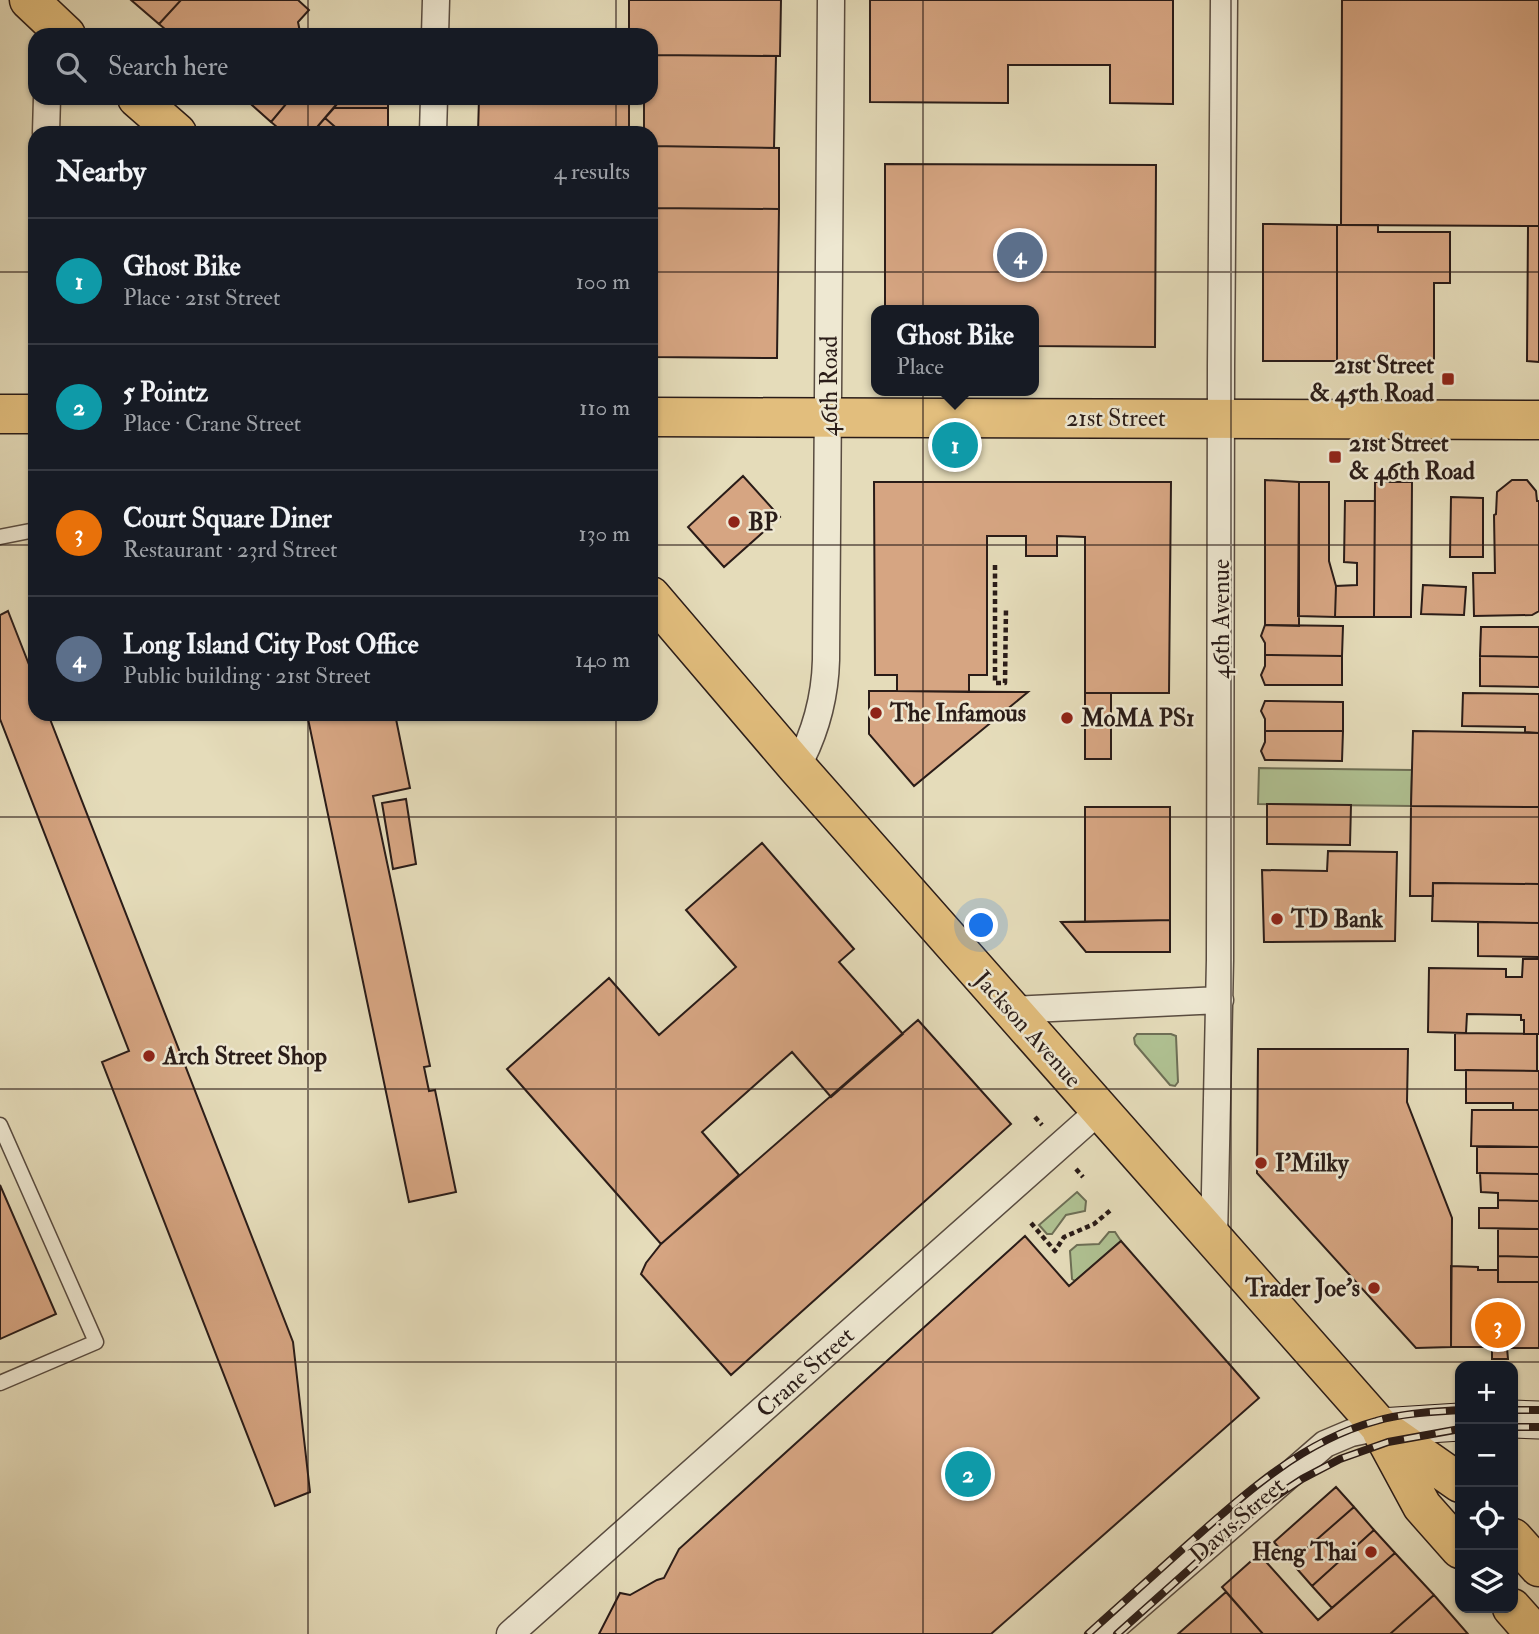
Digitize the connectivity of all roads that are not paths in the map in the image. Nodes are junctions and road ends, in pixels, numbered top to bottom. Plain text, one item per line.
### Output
1 (436, 0) edge
2 (831, 0) edge
3 (1224, 0) edge
4 (435, 28) edge
5 (47, 105) edge
6 (145, 105) edge
7 (434, 105) edge
8 (46, 126) edge
9 (169, 126) edge
10 (433, 126) edge
11 (0, 414) edge
12 (28, 414) edge
13 (658, 417) edge
14 (828, 418) junction
15 (1221, 419) junction
16 (1539, 420) edge
17 (28, 531) edge
18 (0, 537) edge
19 (658, 604) edge
20 (797, 767) junction
21 (1220, 1000) junction
22 (1010, 1010) junction
23 (1100, 1110) junction
24 (0, 1125) edge
25 (1214, 1238) junction
26 (0, 1383) edge
27 (1518, 1419) edge
28 (1539, 1420) edge
29 (1455, 1422) edge
30 (1380, 1427) junction
31 (1455, 1480) edge
32 (1455, 1543) edge
33 (1518, 1544) edge
34 (1539, 1567) edge
35 (1516, 1613) edge
36 (510, 1634) edge
37 (1106, 1634) edge
38 (1535, 1634) edge

1 - 4 street
2 - 14 street, 46th Road
3 - 15 street, 46th Avenue
5 - 8 street
6 - 9 main road
7 - 10 street
11 - 12 main road
13 - 14 main road, 21st Street
14 - 15 main road, 21st Street
14 - 20 street, 46th Road
15 - 16 main road, 21st Street
15 - 21 street, 46th Avenue
17 - 18 lane
19 - 20 main road, Jackson Avenue
20 - 22 main road, Jackson Avenue
21 - 22 street
21 - 25 street, 46th Avenue
22 - 23 main road, Jackson Avenue
23 - 25 main road, Jackson Avenue
23 - 36 street, Crane Street
24 - 26 lane
25 - 30 main road, Jackson Avenue
27 - 28 street
29 - 30 street
30 - 31 main road, Jackson Avenue
30 - 32 main road, Jackson Avenue
30 - 37 street, Davis Street
33 - 34 main road
35 - 38 main road

